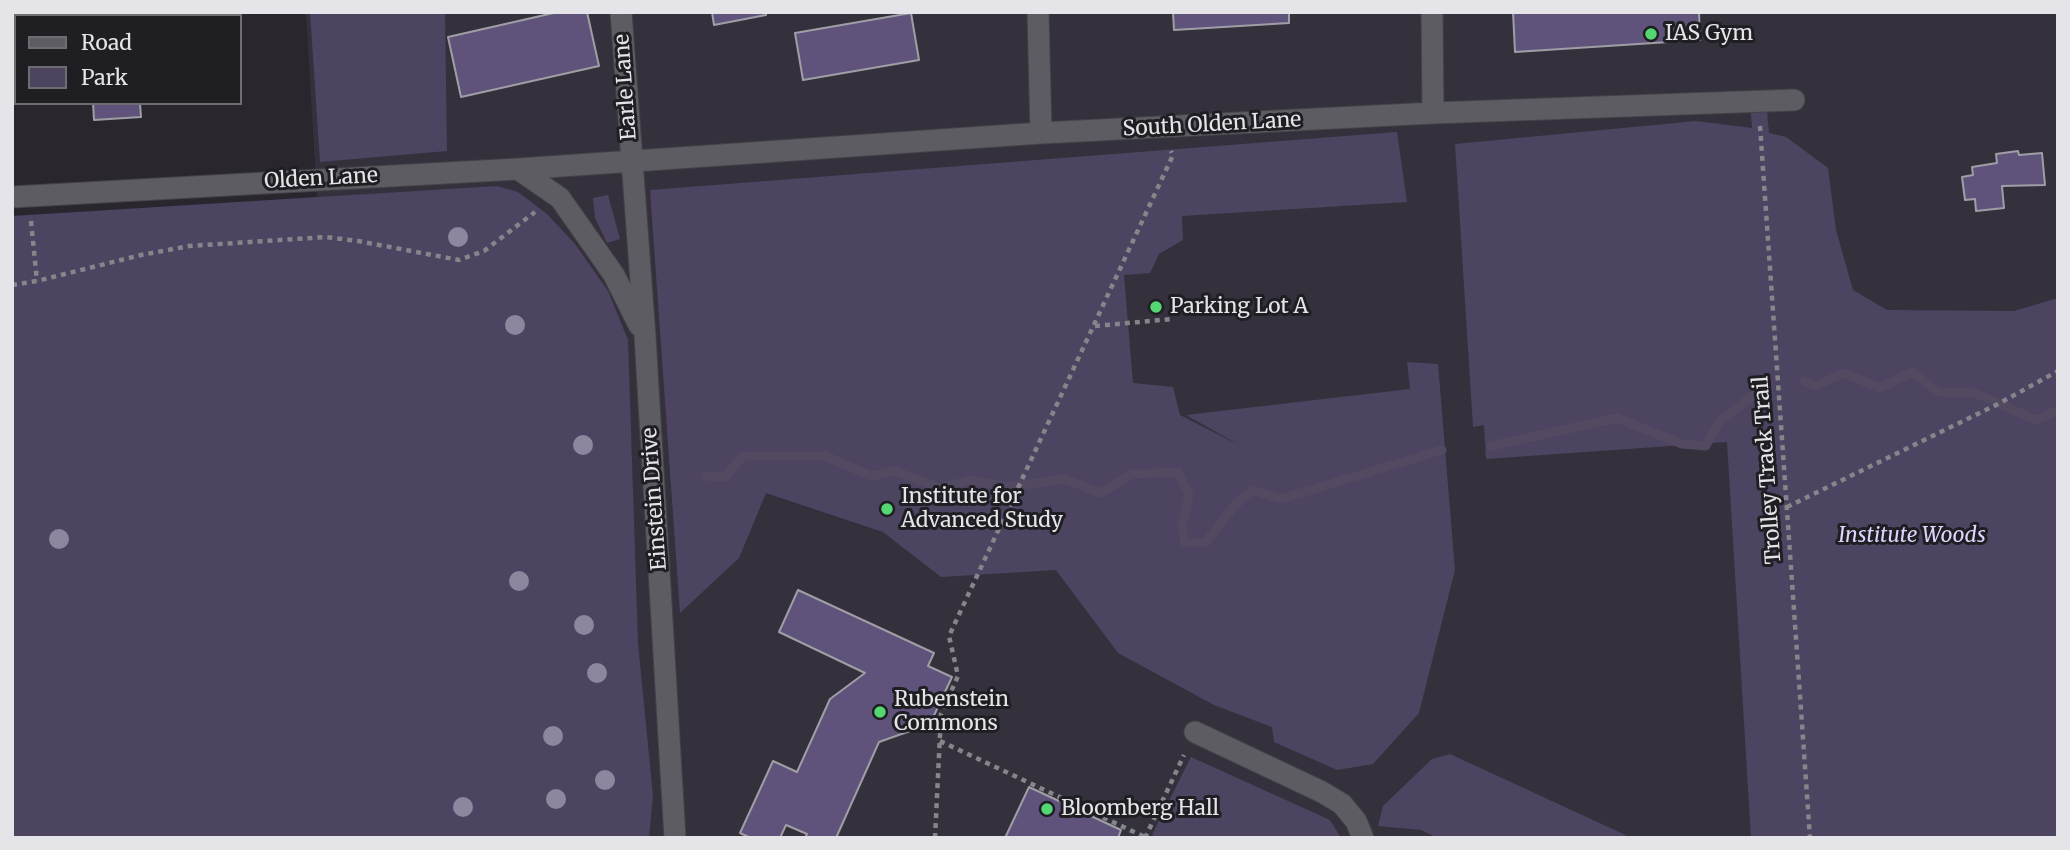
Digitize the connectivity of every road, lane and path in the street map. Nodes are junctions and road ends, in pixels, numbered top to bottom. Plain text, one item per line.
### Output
1 (621, 12) edge
2 (1038, 12) edge
3 (1432, 12) edge
4 (1794, 100) dead end
5 (1758, 101) junction
6 (1433, 113) junction
7 (1164, 128) junction
8 (1041, 133) junction
9 (630, 161) junction
10 (518, 169) junction
11 (12, 197) edge
12 (560, 198) junction
13 (31, 221) dead end
14 (37, 281) junction
15 (12, 285) edge
16 (1172, 319) dead end
17 (1094, 326) junction
18 (645, 336) junction
19 (2058, 372) edge
20 (1787, 507) junction
21 (1195, 732) joint
22 (940, 741) junction
23 (1146, 837) edge
24 (675, 838) edge
25 (935, 838) edge
26 (1363, 838) edge
27 (1810, 838) edge

1 - 9 street, Earle Lane
2 - 8 street
3 - 6 street
4 - 5 street, South Olden Lane
5 - 6 street, South Olden Lane
5 - 20 path, Trolley Track Trail
6 - 7 street, South Olden Lane
7 - 8 street, South Olden Lane
7 - 17 path
8 - 9 street, South Olden Lane
9 - 10 street, Olden Lane
9 - 18 street, Einstein Drive
10 - 11 street, Olden Lane
10 - 12 street
12 - 14 path
12 - 18 street
13 - 14 path
14 - 15 path
16 - 17 path
17 - 22 path
18 - 24 street, Einstein Drive
19 - 20 path
20 - 27 path, Trolley Track Trail
21 - 23 path
21 - 26 street
22 - 23 path
22 - 25 path

